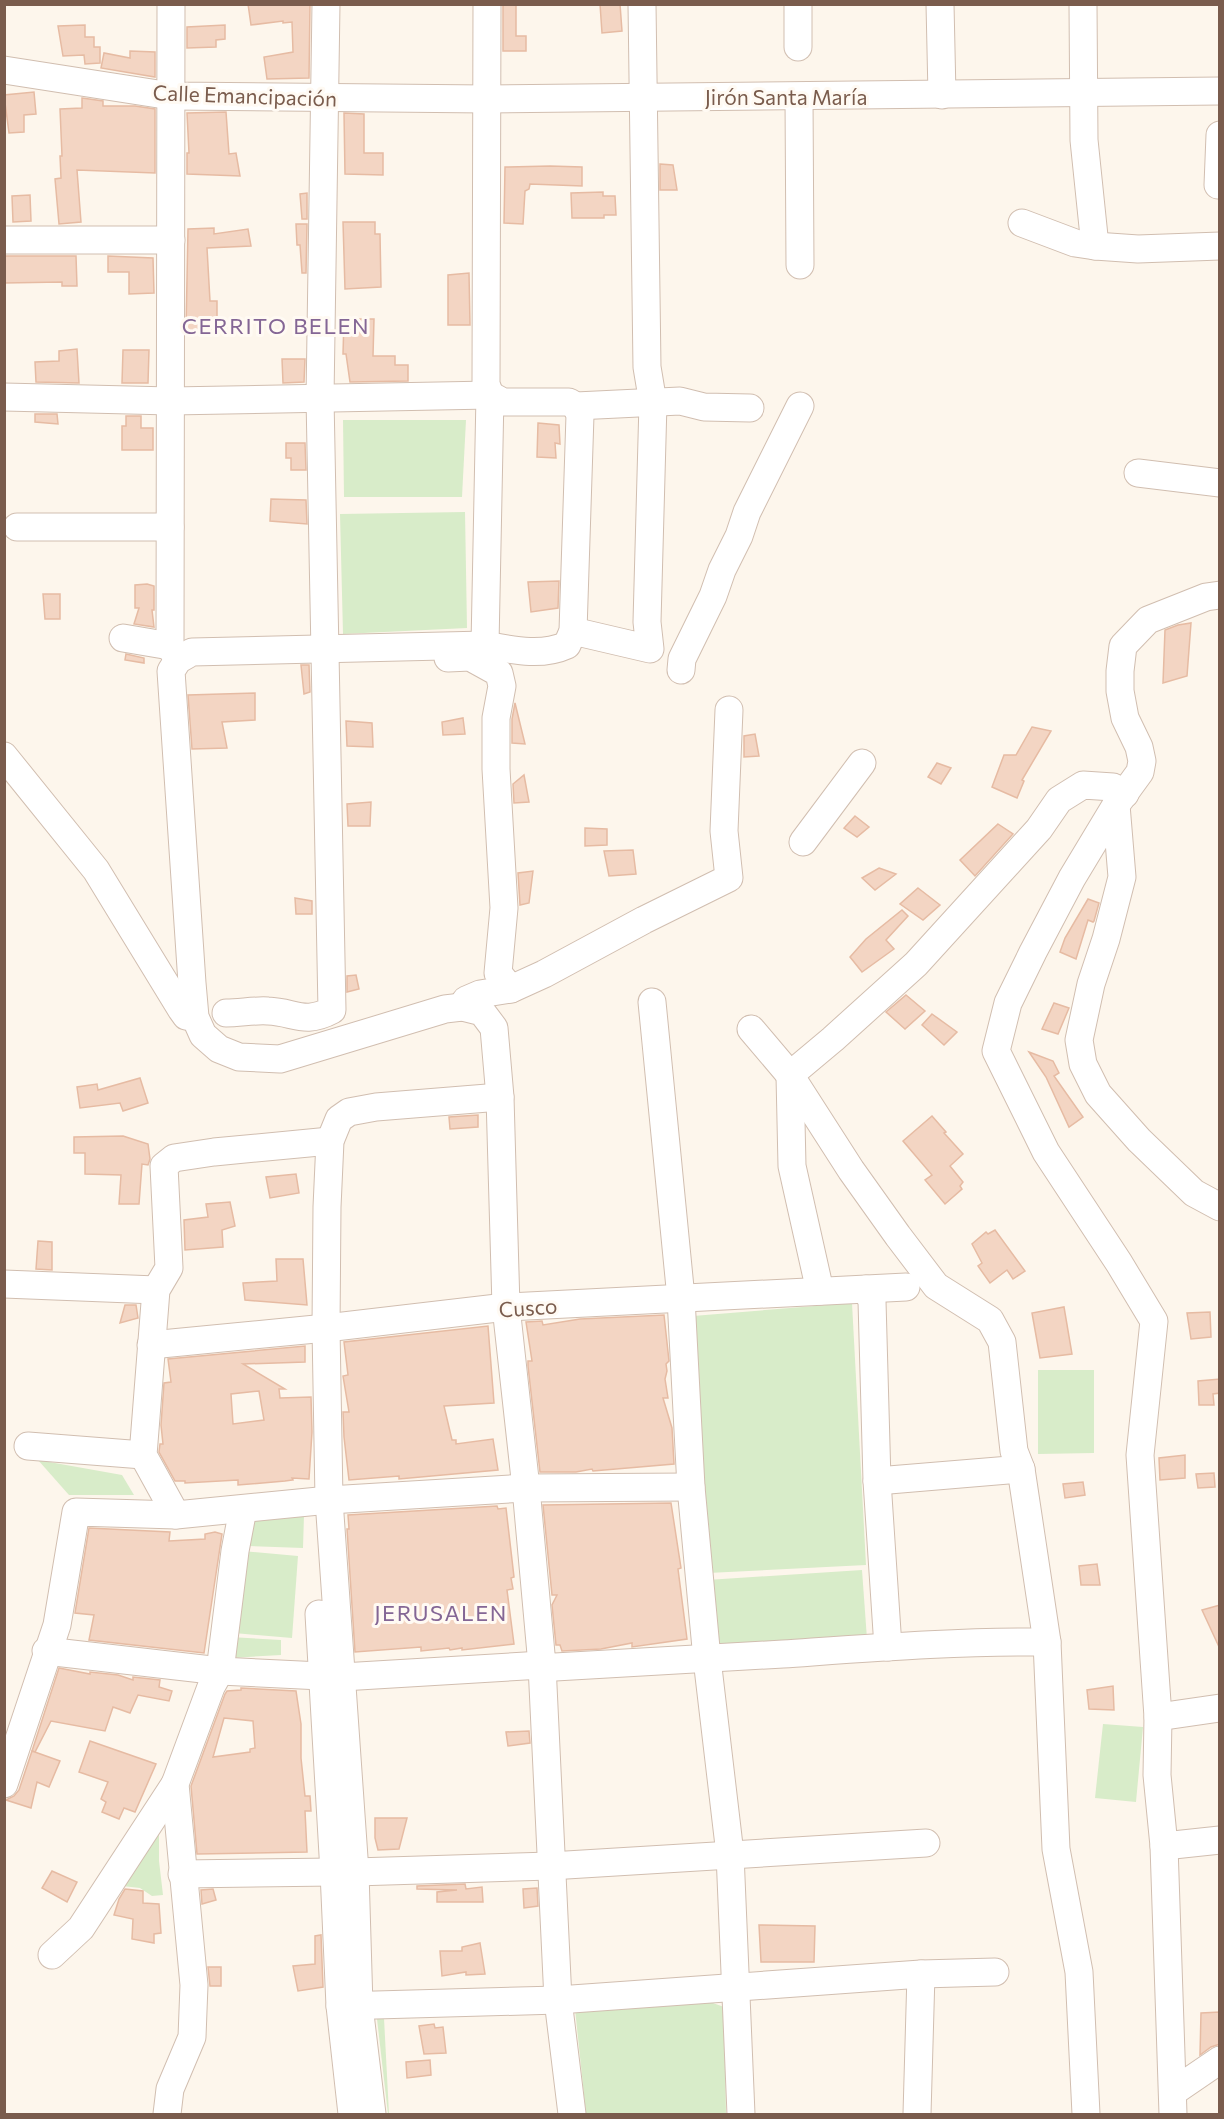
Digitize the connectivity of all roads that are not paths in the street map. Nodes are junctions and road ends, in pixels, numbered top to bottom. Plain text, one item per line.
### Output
1 (171, 4) edge
2 (326, 4) edge
3 (487, 4) edge
4 (642, 4) edge
5 (798, 4) edge
6 (940, 4) edge
7 (1083, 4) edge
8 (798, 47) dead end
9 (4, 70) edge
10 (1220, 91) edge
11 (1084, 92) junction
12 (942, 95) junction
13 (171, 96) junction
14 (642, 97) junction
15 (799, 97) junction
16 (325, 98) junction
17 (487, 99) junction
18 (1220, 135) edge
19 (1218, 185) dead end
20 (1022, 223) dead end
21 (4, 240) edge
22 (171, 240) junction
23 (1095, 246) junction
24 (1220, 246) edge
25 (800, 265) dead end
26 (490, 395) junction
27 (4, 397) edge
28 (320, 398) junction
29 (171, 401) junction
30 (653, 403) junction
31 (576, 406) junction
32 (800, 406) dead end
33 (750, 408) dead end
34 (1138, 473) dead end
35 (1220, 483) edge
36 (17, 527) dead end
37 (170, 527) junction
38 (1220, 596) edge
39 (573, 631) junction
40 (123, 638) dead end
41 (485, 645) junction
42 (440, 647) junction
43 (324, 649) junction
44 (174, 653) junction
45 (681, 670) dead end
46 (729, 710) dead end
47 (4, 756) edge
48 (862, 763) dead end
49 (1118, 795) junction
50 (803, 842) dead end
51 (511, 989) junction
52 (652, 1002) dead end
53 (462, 1007) junction
54 (226, 1013) dead end
55 (195, 1017) junction
56 (751, 1029) dead end
57 (790, 1075) junction
58 (500, 1097) junction
59 (330, 1141) junction
60 (1220, 1207) edge
61 (4, 1284) edge
62 (906, 1287) dead end
63 (866, 1289) junction
64 (156, 1290) junction
65 (820, 1291) junction
66 (681, 1298) junction
67 (506, 1307) junction
68 (326, 1328) junction
69 (151, 1345) junction
70 (28, 1446) dead end
71 (142, 1455) junction
72 (1021, 1469) junction
73 (877, 1481) junction
74 (692, 1487) junction
75 (526, 1488) junction
76 (329, 1500) junction
77 (243, 1509) junction
78 (176, 1515) junction
79 (1047, 1642) junction
80 (888, 1647) junction
81 (46, 1651) junction
82 (706, 1659) junction
83 (542, 1665) junction
84 (220, 1671) junction
85 (332, 1676) junction
86 (1220, 1708) edge
87 (1158, 1716) junction
88 (4, 1784) edge
89 (175, 1784) junction
90 (1220, 1840) edge
91 (926, 1843) dead end
92 (1164, 1846) junction
93 (730, 1854) junction
94 (550, 1866) junction
95 (344, 1872) junction
96 (182, 1874) junction
97 (52, 1955) dead end
98 (995, 1972) dead end
99 (921, 1974) junction
100 (736, 1986) junction
101 (558, 2000) junction
102 (349, 2006) junction
103 (1220, 2060) edge
104 (1173, 2104) edge
105 (168, 2115) edge
106 (352, 2115) edge
107 (372, 2115) edge
108 (572, 2115) edge
109 (741, 2115) edge
110 (917, 2115) edge
111 (1086, 2115) edge

1 - 13 street
2 - 16 street
3 - 17 street
4 - 14 street
5 - 8 street
6 - 12 street
7 - 11 street
9 - 13 street, Calle Emancipación
10 - 11 street, Jirón Santa María
11 - 12 street, Jirón Santa María
11 - 23 street
12 - 15 street, Jirón Santa María
13 - 16 street, Calle Emancipación
13 - 22 street
14 - 15 street, Jirón Santa María
14 - 17 street, Jirón Santa María
14 - 30 street
15 - 25 street
16 - 17 street, Calle Emancipación
16 - 28 street
17 - 26 street
18 - 19 street
20 - 23 street
21 - 22 street
22 - 29 street
23 - 24 street
26 - 28 street
26 - 31 street
26 - 41 street
27 - 29 street
28 - 29 street
28 - 43 street
29 - 37 street
30 - 31 street
30 - 33 street
30 - 39 street
31 - 39 street
32 - 45 street
34 - 35 street
36 - 37 street
37 - 44 street
38 - 49 street
39 - 41 street
40 - 44 street
41 - 42 street
42 - 43 street
42 - 51 street
43 - 44 street
43 - 54 street
44 - 55 street
46 - 51 street
47 - 55 street
48 - 50 street
49 - 57 street
49 - 60 street
49 - 87 street
51 - 53 street
52 - 66 street
53 - 55 street
53 - 58 street
56 - 57 street
57 - 65 street
57 - 72 street
58 - 59 street
58 - 67 street
59 - 64 street
59 - 68 street
61 - 64 street
62 - 63 street, Cusco
63 - 65 street, Cusco
63 - 73 street
64 - 69 street
65 - 66 street, Cusco
66 - 67 street, Cusco
66 - 74 street
67 - 68 street, Cusco
67 - 75 street
68 - 69 street, Cusco
68 - 76 street
69 - 71 street
70 - 71 street
71 - 78 street
72 - 73 street
72 - 79 street
73 - 80 street
74 - 75 street
74 - 82 street
75 - 76 street
75 - 83 street
76 - 77 street
76 - 85 street
77 - 78 street
77 - 84 street
78 - 81 street
79 - 80 street
79 - 111 street
80 - 82 street
81 - 84 street
81 - 88 street
82 - 83 street
82 - 93 street
83 - 85 street
83 - 94 street
84 - 85 street
84 - 89 street
85 - 95 street
86 - 87 street
87 - 92 street
89 - 96 street
89 - 97 street
90 - 92 street
91 - 93 street
92 - 104 street
93 - 94 street
93 - 100 street
94 - 95 street
94 - 101 street
95 - 96 street
95 - 102 street
96 - 105 street
98 - 99 street
99 - 100 street
99 - 110 street
100 - 101 street
100 - 109 street
101 - 102 street
101 - 108 street
102 - 106 street
102 - 107 street
103 - 104 street

